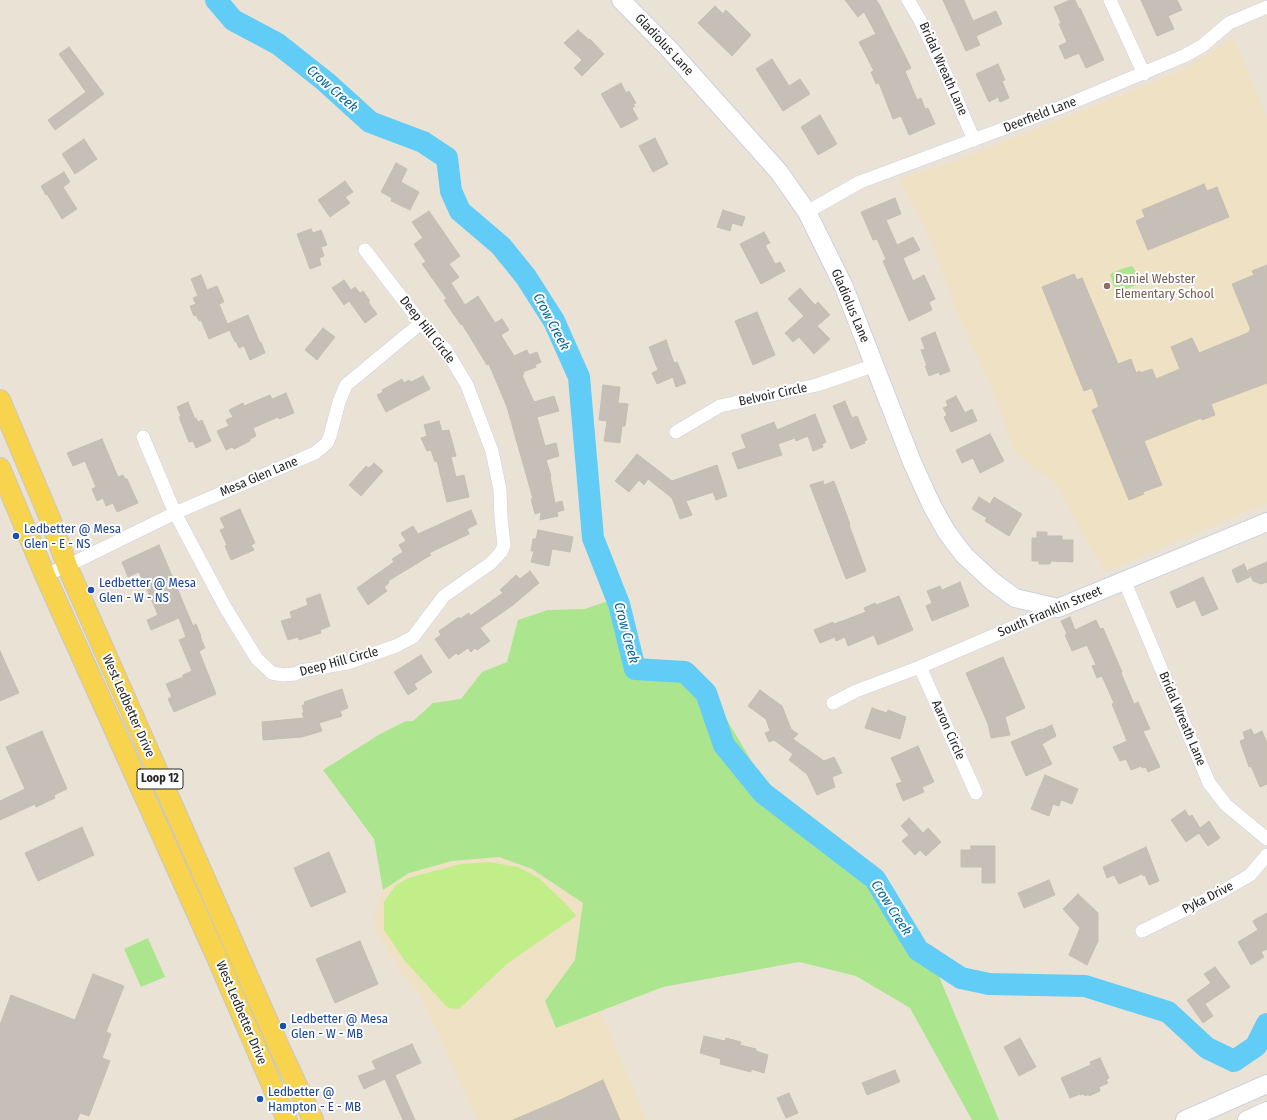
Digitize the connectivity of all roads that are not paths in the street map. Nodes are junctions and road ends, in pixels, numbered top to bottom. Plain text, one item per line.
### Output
1 (621, 0) edge
2 (908, 0) edge
3 (1110, 0) edge
4 (1267, 7) edge
5 (1144, 74) junction
6 (974, 140) junction
7 (807, 212) junction
8 (365, 250) dead end
9 (421, 323) junction
10 (875, 365) junction
11 (0, 400) edge
12 (676, 432) dead end
13 (143, 437) dead end
14 (0, 468) edge
15 (175, 513) junction
16 (1267, 522) edge
17 (67, 566) junction
18 (45, 575) junction
19 (1124, 580) junction
20 (1058, 608) junction
21 (920, 667) junction
22 (834, 703) dead end
23 (976, 793) dead end
24 (1267, 839) edge
25 (1267, 855) edge
26 (179, 873) junction
27 (224, 923) junction
28 (1142, 931) dead end
29 (228, 982) junction
30 (280, 1049) junction
31 (1267, 1084) edge
32 (1267, 1111) edge
33 (287, 1120) edge
34 (313, 1120) edge
35 (1185, 1120) edge
36 (1247, 1120) edge

1 - 7 street, Gladiolus Lane
2 - 6 street, Bridal Wreath Lane
3 - 5 street
4 - 5 street, Deerfield Lane
5 - 6 street, Deerfield Lane
6 - 7 street, Deerfield Lane
7 - 10 street, Gladiolus Lane
8 - 9 street, Deep Hill Circle
9 - 15 street, Mesa Glen Lane
9 - 15 street, Deep Hill Circle
10 - 12 street, Belvoir Circle
10 - 20 street, Gladiolus Lane
11 - 17 main road, West Ledbetter Drive / Loop 12
13 - 15 street, Deep Hill Circle
14 - 18 main road, West Ledbetter Drive / Loop 12
15 - 17 street, Mesa Glen Lane
16 - 19 street, South Franklin Street
17 - 18 street, Mesa Glen Lane
17 - 27 main road, West Ledbetter Drive / Loop 12
18 - 26 main road, West Ledbetter Drive / Loop 12
19 - 20 street, South Franklin Street
19 - 24 street, Bridal Wreath Lane
20 - 21 street, South Franklin Street
21 - 22 street, South Franklin Street
21 - 23 street, Aaron Circle
25 - 28 street, Pyka Drive
26 - 27 main road
26 - 29 main road, West Ledbetter Drive / Loop 12
27 - 30 main road, West Ledbetter Drive / Loop 12
29 - 30 main road
29 - 33 main road, West Ledbetter Drive / Loop 12
30 - 34 main road, West Ledbetter Drive / Loop 12
31 - 35 street
32 - 36 street

